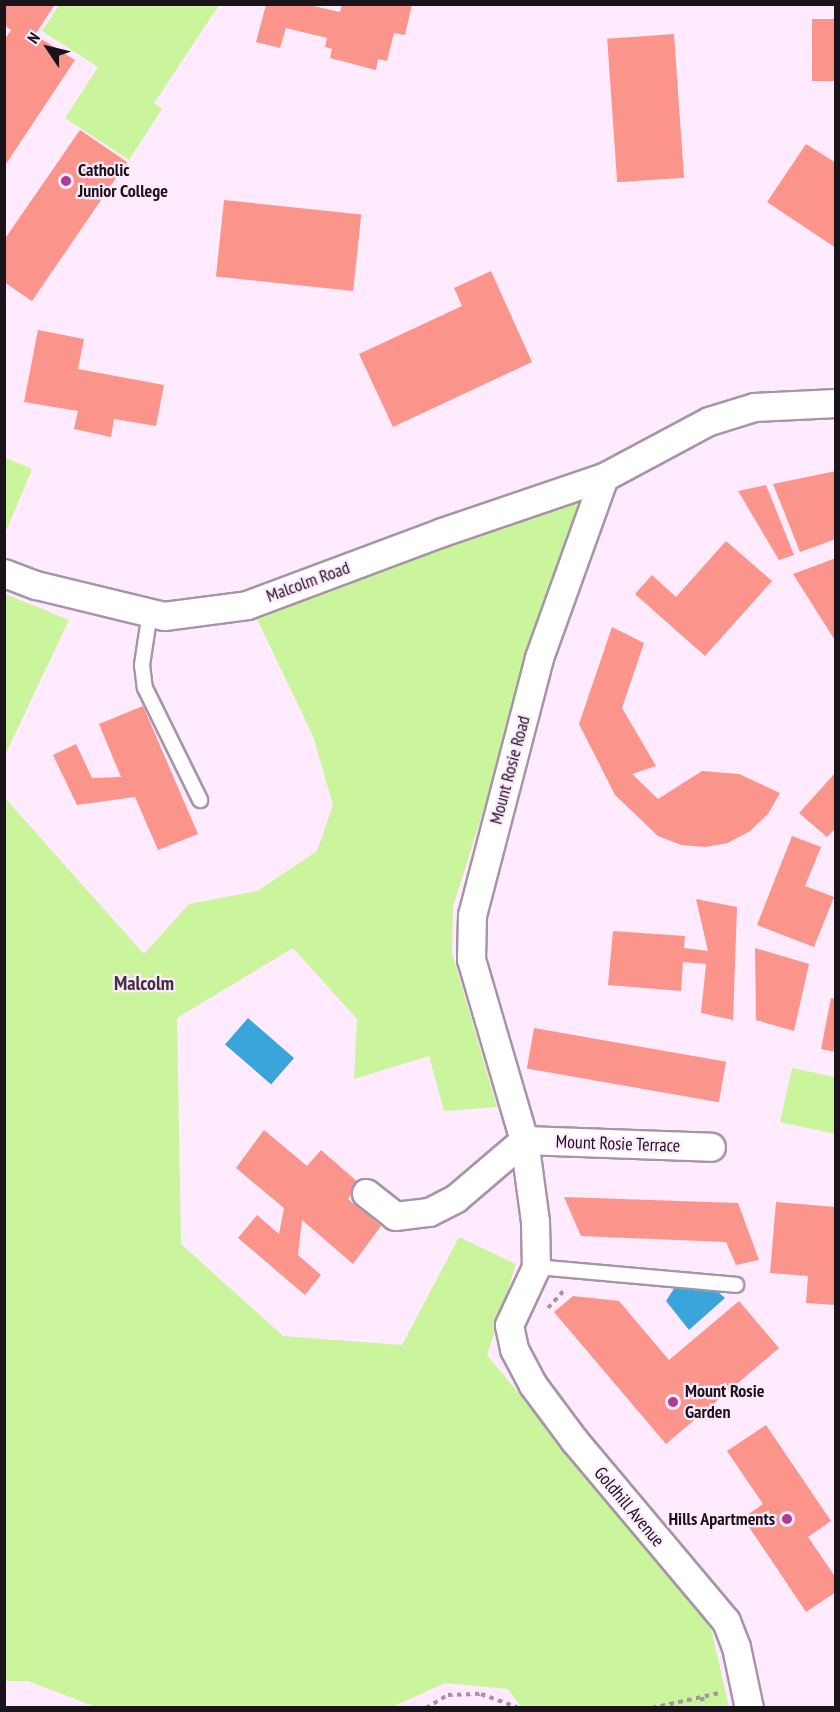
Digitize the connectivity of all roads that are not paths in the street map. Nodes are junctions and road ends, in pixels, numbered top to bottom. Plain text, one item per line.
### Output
1 (836, 403) edge
2 (604, 477) junction
3 (4, 573) edge
4 (150, 612) junction
5 (200, 800) dead end
6 (524, 1140) junction
7 (711, 1148) dead end
8 (366, 1193) dead end
9 (536, 1267) junction
10 (736, 1285) dead end
11 (515, 1307) joint
12 (747, 1697) edge

1 - 2 street
2 - 4 street, Malcolm Road
2 - 6 street, Mount Rosie Road
3 - 4 street, Malcolm Road
4 - 5 lane
6 - 7 street, Mount Rosie Terrace
6 - 8 street
6 - 9 street, Mount Rosie Road
9 - 10 lane
9 - 11 street, Mount Rosie Road
11 - 12 street, Goldhill Avenue

